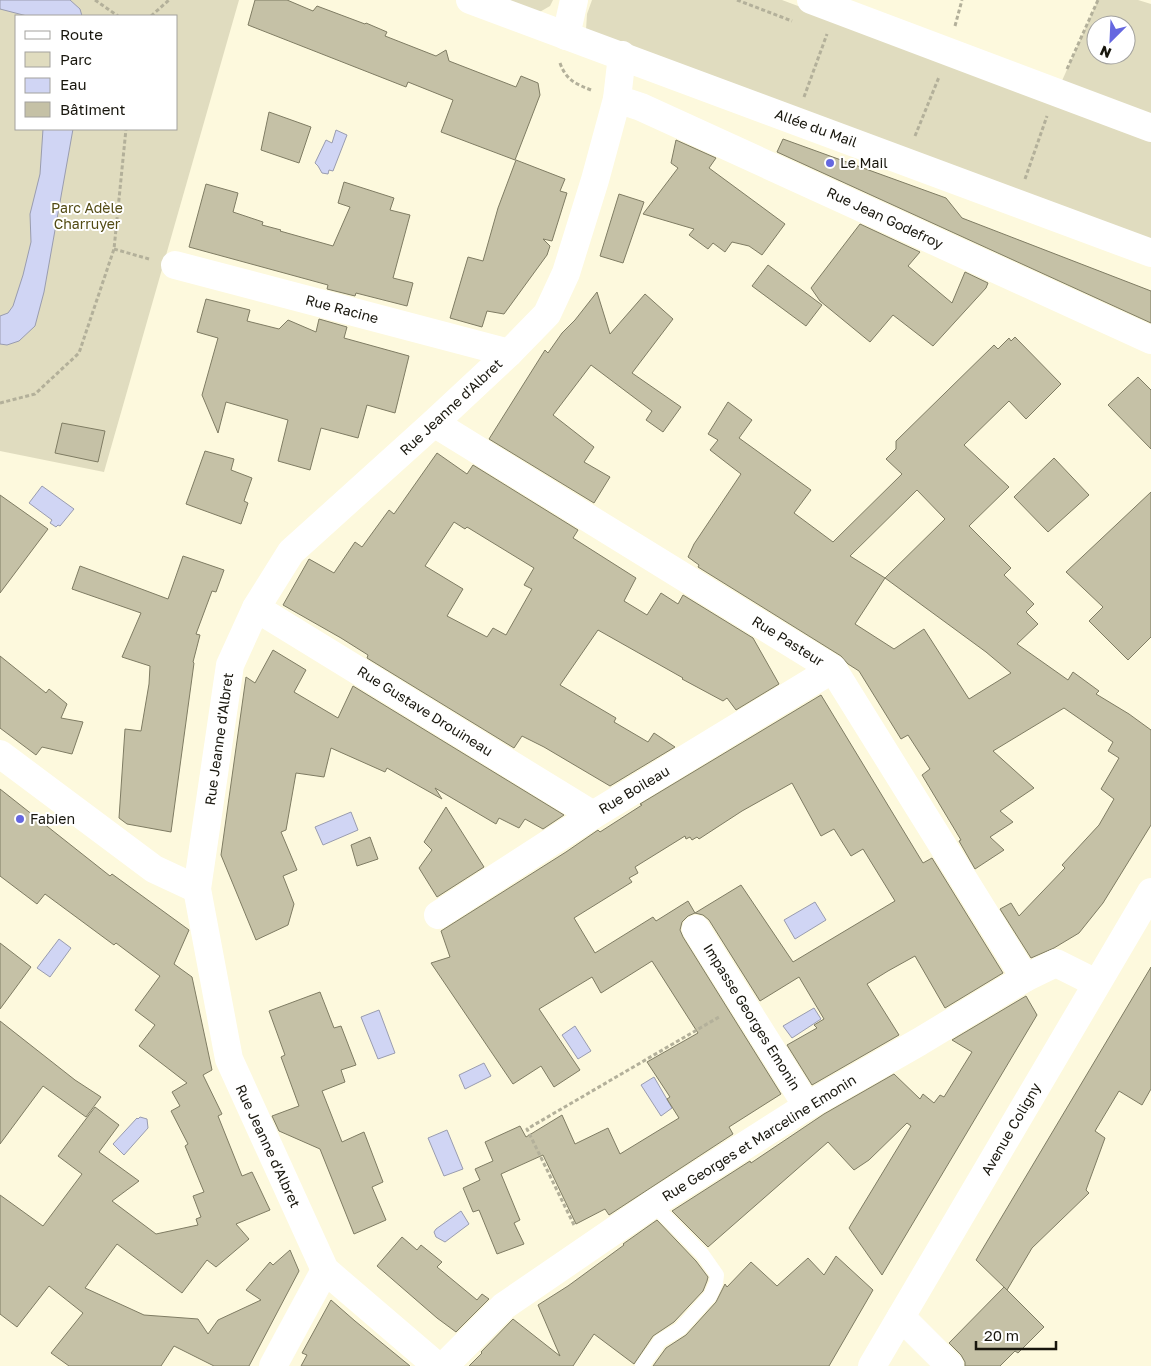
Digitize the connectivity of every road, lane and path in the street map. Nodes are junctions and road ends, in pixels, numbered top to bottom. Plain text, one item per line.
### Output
1 (96, 0) edge
2 (170, 0) edge
3 (470, 0) edge
4 (574, 0) edge
5 (823, 5) edge
6 (117, 15) edge
7 (152, 15) edge
8 (566, 36) junction
9 (949, 51) junction
10 (622, 55) junction
11 (617, 99) junction
12 (795, 120) junction
13 (1151, 128) edge
14 (126, 130) edge
15 (905, 161) junction
16 (114, 250) junction
17 (1151, 253) edge
18 (175, 265) joint
19 (1151, 340) edge
20 (510, 353) junction
21 (0, 403) edge
22 (434, 423) junction
23 (256, 608) junction
24 (833, 669) junction
25 (0, 754) edge
26 (593, 815) junction
27 (197, 889) junction
28 (1151, 892) edge
29 (438, 914) dead end
30 (696, 929) dead end
31 (1025, 978) junction
32 (1096, 983) junction
33 (743, 1003) junction
34 (807, 1106) junction
35 (653, 1204) junction
36 (586, 1249) junction
37 (325, 1270) junction
38 (901, 1318) junction
39 (272, 1366) edge
40 (437, 1366) edge
41 (444, 1366) edge
42 (642, 1366) edge
43 (872, 1366) edge
44 (950, 1366) edge

1 - 6 path
2 - 7 path
3 - 8 street, Allée du Mail
4 - 8 street
5 - 9 street
5 - 12 path
8 - 10 street, Allée du Mail
8 - 11 path
9 - 13 street
9 - 15 path
10 - 11 street, Rue Jeanne d'Albret
10 - 12 street, Allée du Mail
11 - 19 street, Rue Jean Godefroy
11 - 20 street, Rue Jeanne d'Albret
12 - 15 street, Allée du Mail
14 - 16 path
15 - 17 street, Allée du Mail
16 - 18 path
16 - 21 path
18 - 20 street, Rue Racine
20 - 22 street, Rue Jeanne d'Albret
22 - 23 street, Rue Jeanne d'Albret
22 - 24 street, Rue Pasteur
23 - 26 street, Rue Gustave Drouineau
23 - 27 street, Rue Jeanne d'Albret
24 - 26 street, Rue Boileau
24 - 31 street, Rue Pasteur
25 - 27 street
26 - 29 street, Rue Boileau
27 - 37 street, Rue Jeanne d'Albret
28 - 32 street, Avenue Coligny
30 - 33 street, Impasse Georges Emonin
31 - 32 street, Rue Georges et Marceline Emonin
31 - 34 street, Rue Georges et Marceline Emonin
32 - 38 street, Avenue Coligny
33 - 34 street, Impasse Georges Emonin
33 - 36 path
34 - 35 street, Rue Georges et Marceline Emonin
35 - 36 street, Rue Georges et Marceline Emonin
35 - 42 lane
36 - 41 street, Rue Georges et Marceline Emonin
37 - 39 street
37 - 40 street, Rue Jeanne d'Albret
38 - 43 street, Avenue Coligny
38 - 44 street

